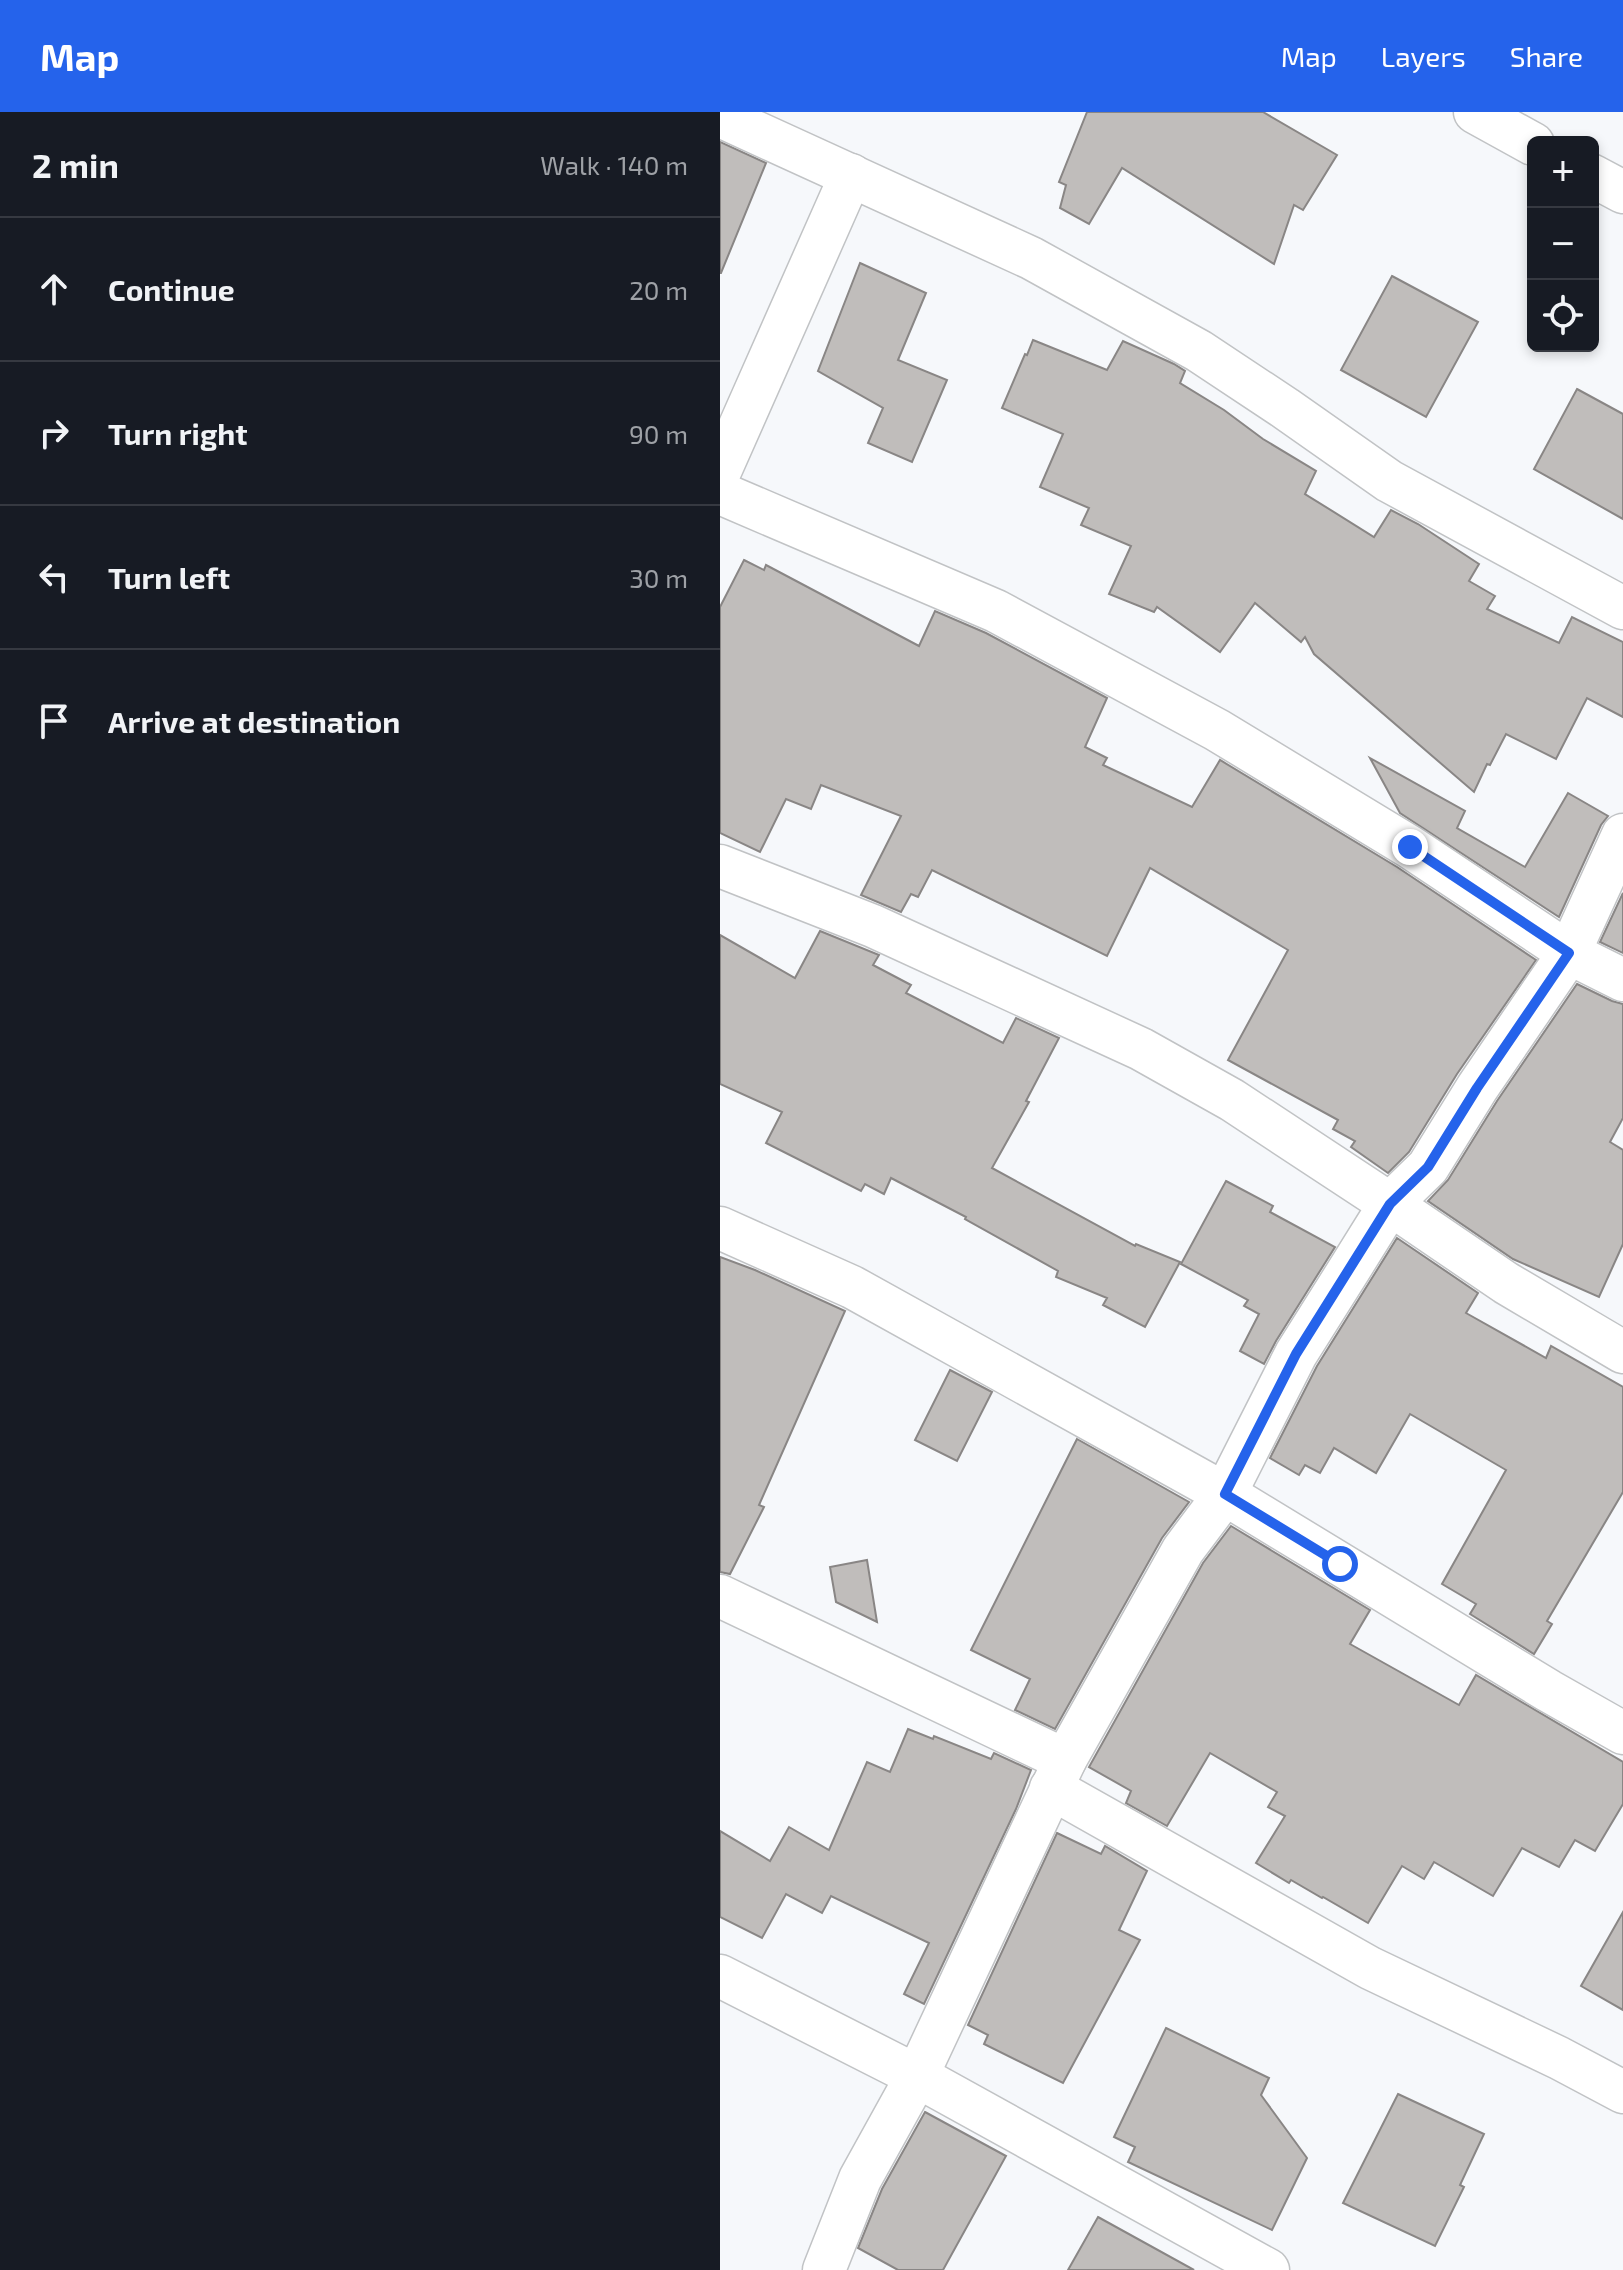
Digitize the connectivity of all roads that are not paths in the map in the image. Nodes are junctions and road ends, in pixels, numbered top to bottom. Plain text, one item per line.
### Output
1 (1475, 112) edge
2 (720, 116) edge
3 (1527, 141) edge
4 (851, 175) junction
5 (1599, 179) edge
6 (1623, 192) edge
7 (720, 471) edge
8 (720, 493) edge
9 (1623, 608) edge
10 (1623, 835) edge
11 (720, 866) edge
12 (1569, 953) junction
13 (1623, 980) edge
14 (1390, 1204) junction
15 (720, 1228) edge
16 (1623, 1352) edge
17 (1225, 1494) junction
18 (720, 1596) edge
19 (1623, 1733) edge
20 (1058, 1774) junction
21 (720, 1976) edge
22 (917, 2076) junction
23 (1623, 2092) edge
24 (824, 2270) edge
25 (1268, 2270) edge

1 - 3 street
2 - 4 street
4 - 7 street
4 - 9 street
5 - 6 street
8 - 12 street
10 - 12 street
11 - 14 street
12 - 13 street
12 - 14 street
14 - 16 street
14 - 17 street
15 - 17 street
17 - 19 street
17 - 20 street
18 - 20 street
20 - 22 street
20 - 23 street
21 - 22 street
22 - 24 street
22 - 25 street

